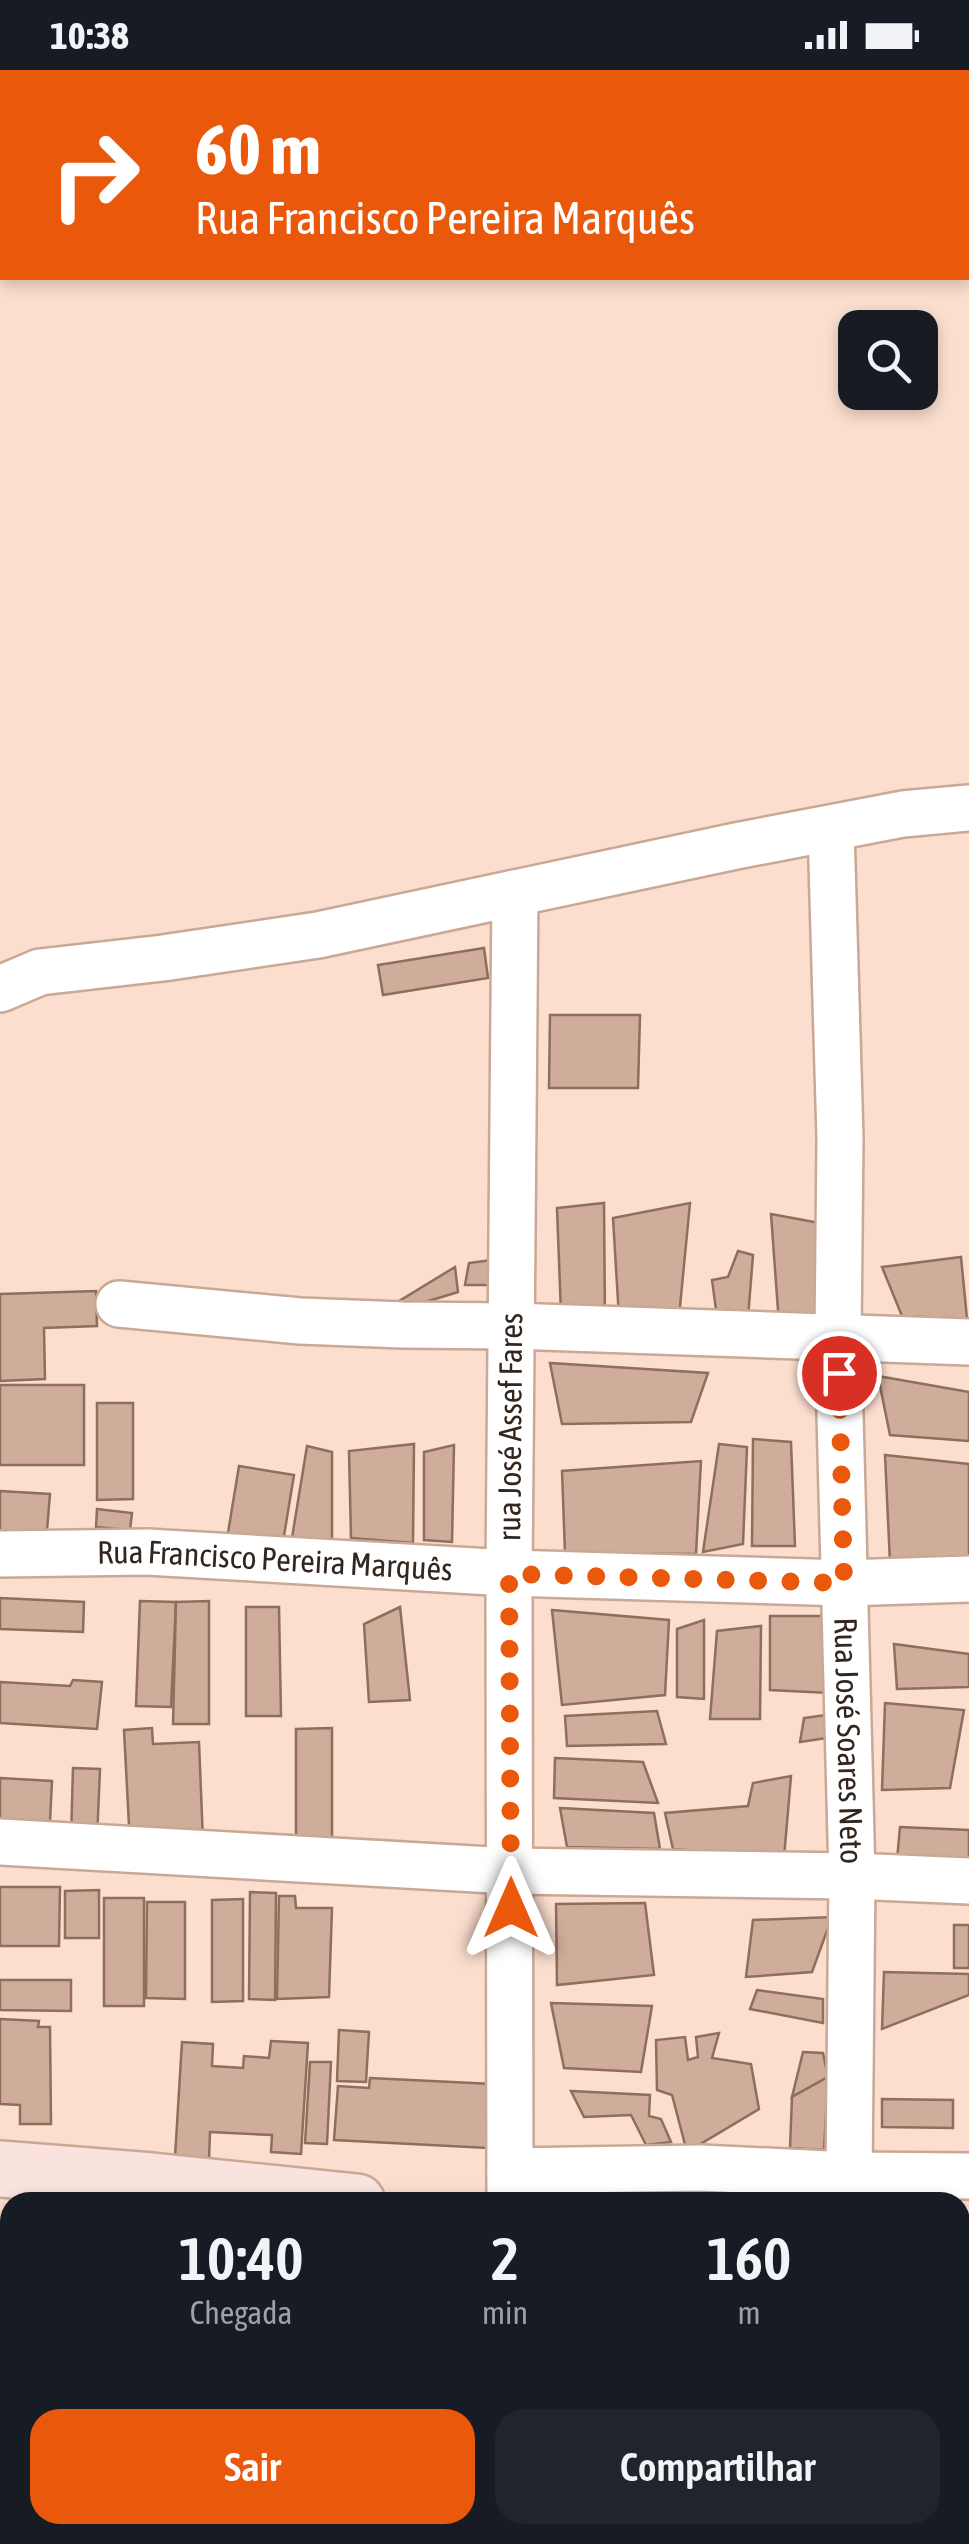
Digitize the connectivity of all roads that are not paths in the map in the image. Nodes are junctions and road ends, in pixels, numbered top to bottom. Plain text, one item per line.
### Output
1 (969, 808) edge
2 (831, 829) junction
3 (515, 893) junction
4 (0, 990) edge
5 (119, 1304) dead end
6 (512, 1326) junction
7 (838, 1338) junction
8 (969, 1342) edge
9 (0, 1554) edge
10 (509, 1574) junction
11 (969, 1579) edge
12 (844, 1583) junction
13 (0, 1842) edge
14 (511, 1871) junction
15 (852, 1876) junction
16 (969, 1881) edge
17 (0, 2169) edge
18 (849, 2175) junction
19 (969, 2176) edge
20 (510, 2186) edge
21 (152, 2192) edge

1 - 2 street
2 - 3 street
2 - 7 street, Rua José Soares Neto
3 - 4 street
3 - 6 street, rua José Assef Fares
5 - 6 street
6 - 7 street
6 - 10 street, rua José Assef Fares
7 - 8 street
7 - 12 street, Rua José Soares Neto
9 - 10 street, Rua Francisco Pereira Marquês
10 - 12 street, Rua Francisco Pereira Marquês
10 - 14 street, rua José Assef Fares
11 - 12 street, Rua Francisco Pereira Marquês
12 - 15 street, Rua José Soares Neto
13 - 14 street
14 - 15 street
14 - 20 street, rua José Assef Fares
15 - 16 street
15 - 18 street, Rua José Soares Neto
17 - 21 street
18 - 19 street
18 - 20 street

